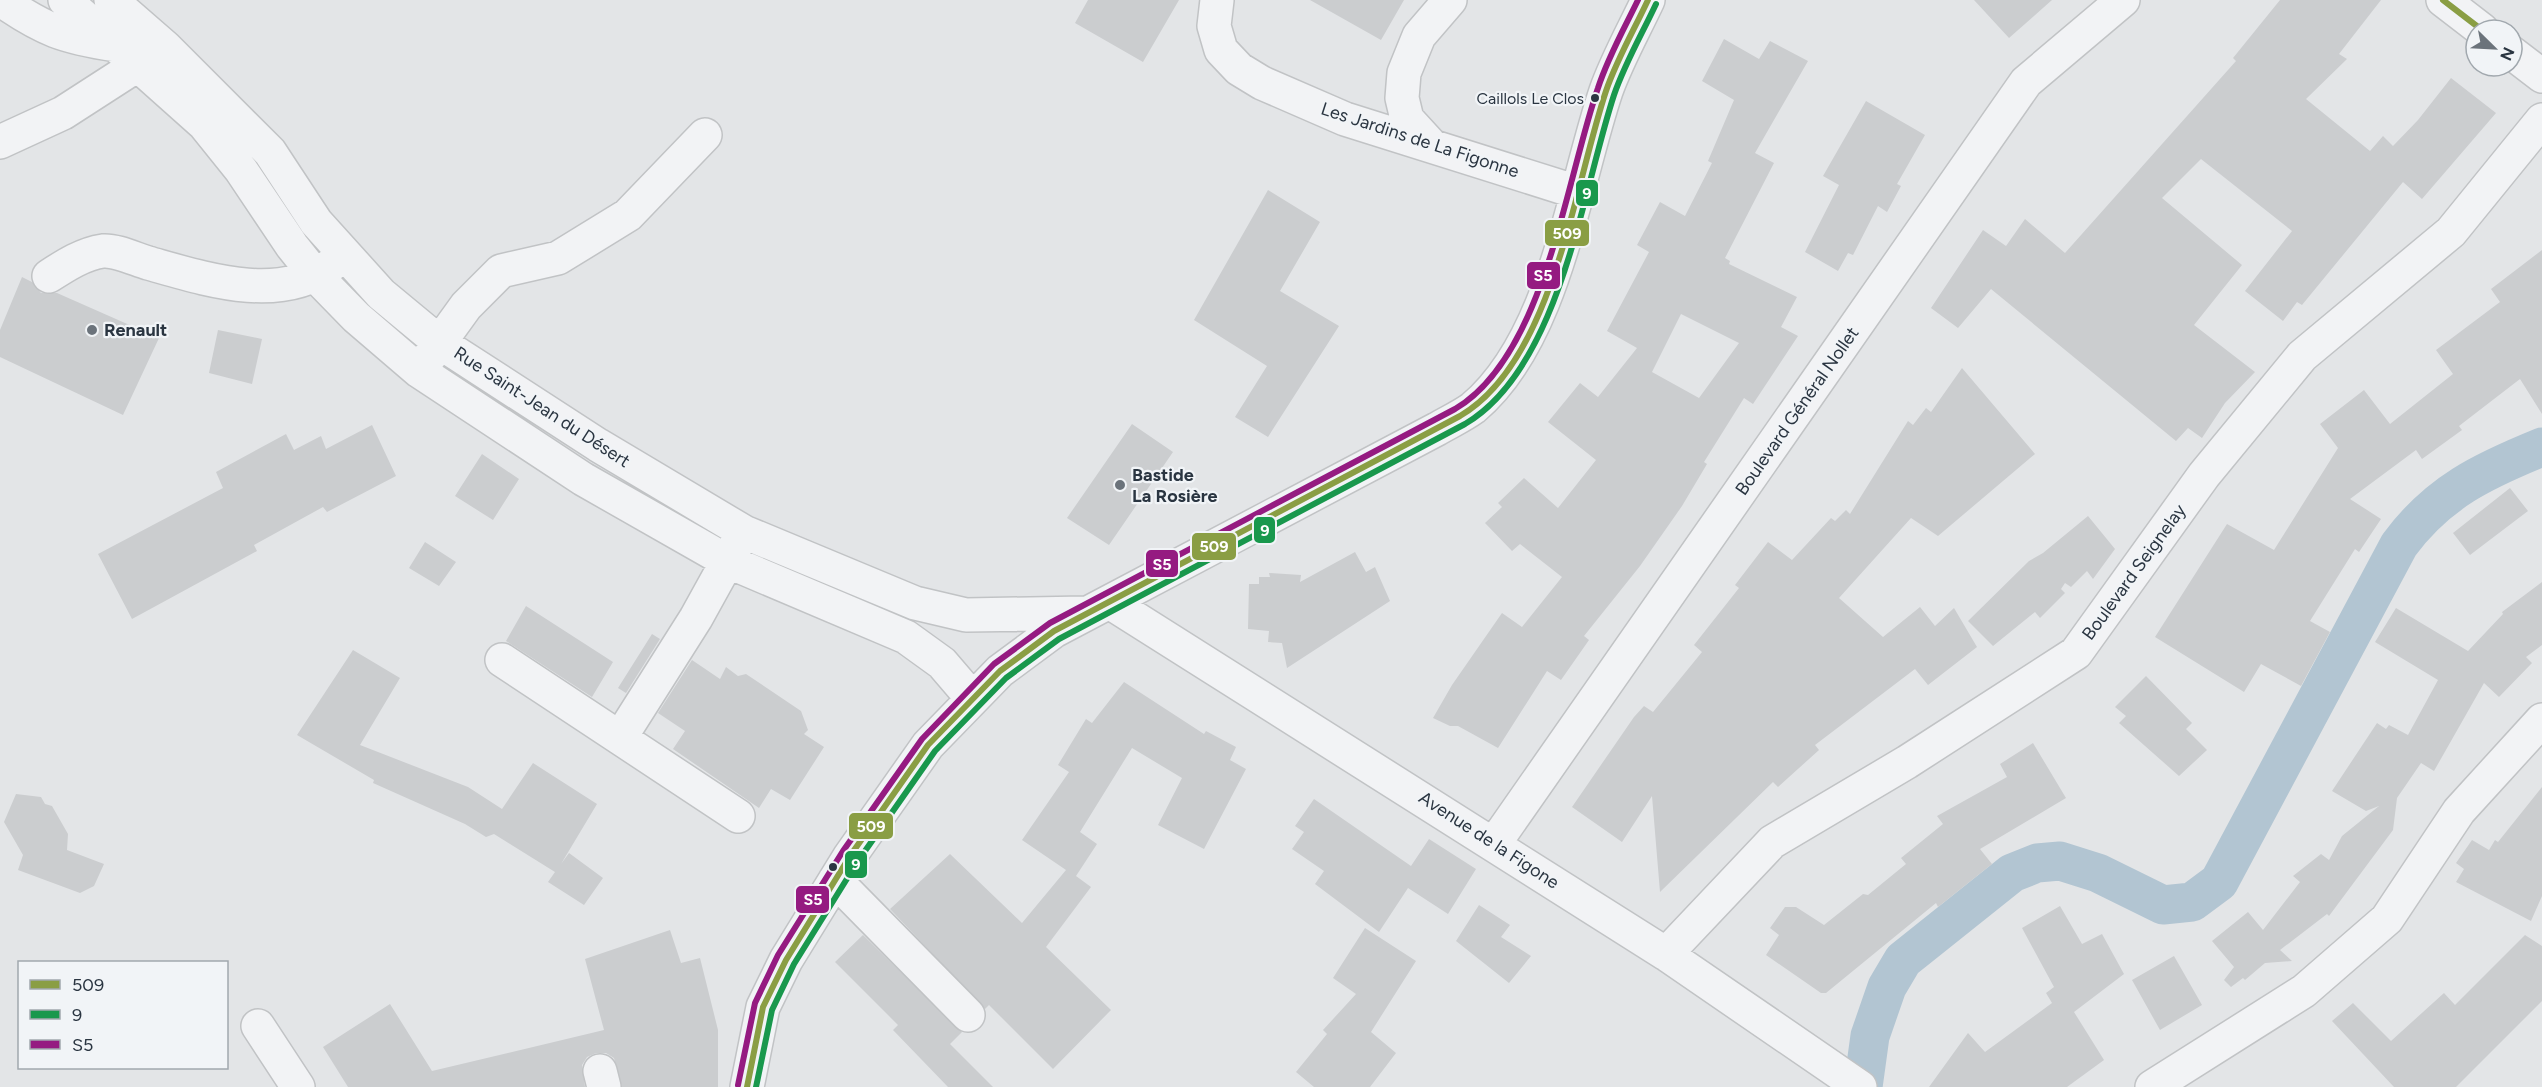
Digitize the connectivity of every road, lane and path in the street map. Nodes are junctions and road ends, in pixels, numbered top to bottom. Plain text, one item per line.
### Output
1 (1, 0) edge
2 (67, 0) edge
3 (111, 0) edge
4 (1217, 0) edge
5 (1450, 0) edge
6 (1648, 0) edge
7 (2123, 0) edge
8 (2443, 0) edge
9 (2466, 18) edge
10 (157, 40) junction
11 (127, 55) junction
12 (2524, 62) edge
13 (2542, 76) edge
14 (2542, 120) edge
15 (705, 135) dead end
16 (0, 142) edge
17 (1429, 143) junction
18 (1577, 192) junction
19 (344, 255) junction
20 (49, 276) dead end
21 (316, 276) junction
22 (439, 342) junction
23 (418, 371) junction
24 (744, 532) junction
25 (727, 561) junction
26 (1100, 608) junction
27 (502, 660) dead end
28 (972, 698) junction
29 (2542, 720) edge
30 (620, 738) junction
31 (738, 816) dead end
32 (1494, 843) junction
33 (835, 880) junction
34 (1666, 954) junction
35 (968, 1015) dead end
36 (258, 1026) dead end
37 (1850, 1080) edge
38 (298, 1087) edge
39 (747, 1087) edge
40 (2152, 1087) edge

1 - 11 street
2 - 11 street, Rue Saint-Jean du Désert
3 - 10 street, Rue Saint-Jean du Désert
4 - 17 street, Les Jardins de La Figonne
5 - 17 street
6 - 18 street
7 - 32 street, Boulevard Général Nollet
8 - 9 street
10 - 11 street
10 - 19 street, Rue Saint-Jean du Désert
11 - 16 street
11 - 21 street, Rue Saint-Jean du Désert
12 - 13 street
14 - 34 street, Boulevard Seignelay
15 - 22 street
17 - 18 street, Les Jardins de La Figonne
18 - 26 street
19 - 21 street
19 - 22 street, Rue Saint-Jean du Désert
20 - 21 street
21 - 23 street, Rue Saint-Jean du Désert
22 - 23 street
22 - 24 street, Rue Saint-Jean du Désert
23 - 25 street, Rue Saint-Jean du Désert
24 - 25 street
24 - 26 street, Rue Saint-Jean du Désert
25 - 28 street, Rue Saint-Jean du Désert
25 - 30 street
26 - 28 street
26 - 32 street, Avenue de la Figone
27 - 30 street
28 - 33 street
29 - 40 street
30 - 31 street
32 - 34 street, Avenue de la Figone
33 - 35 street
33 - 39 street
34 - 37 street, Avenue de la Figone
36 - 38 street

